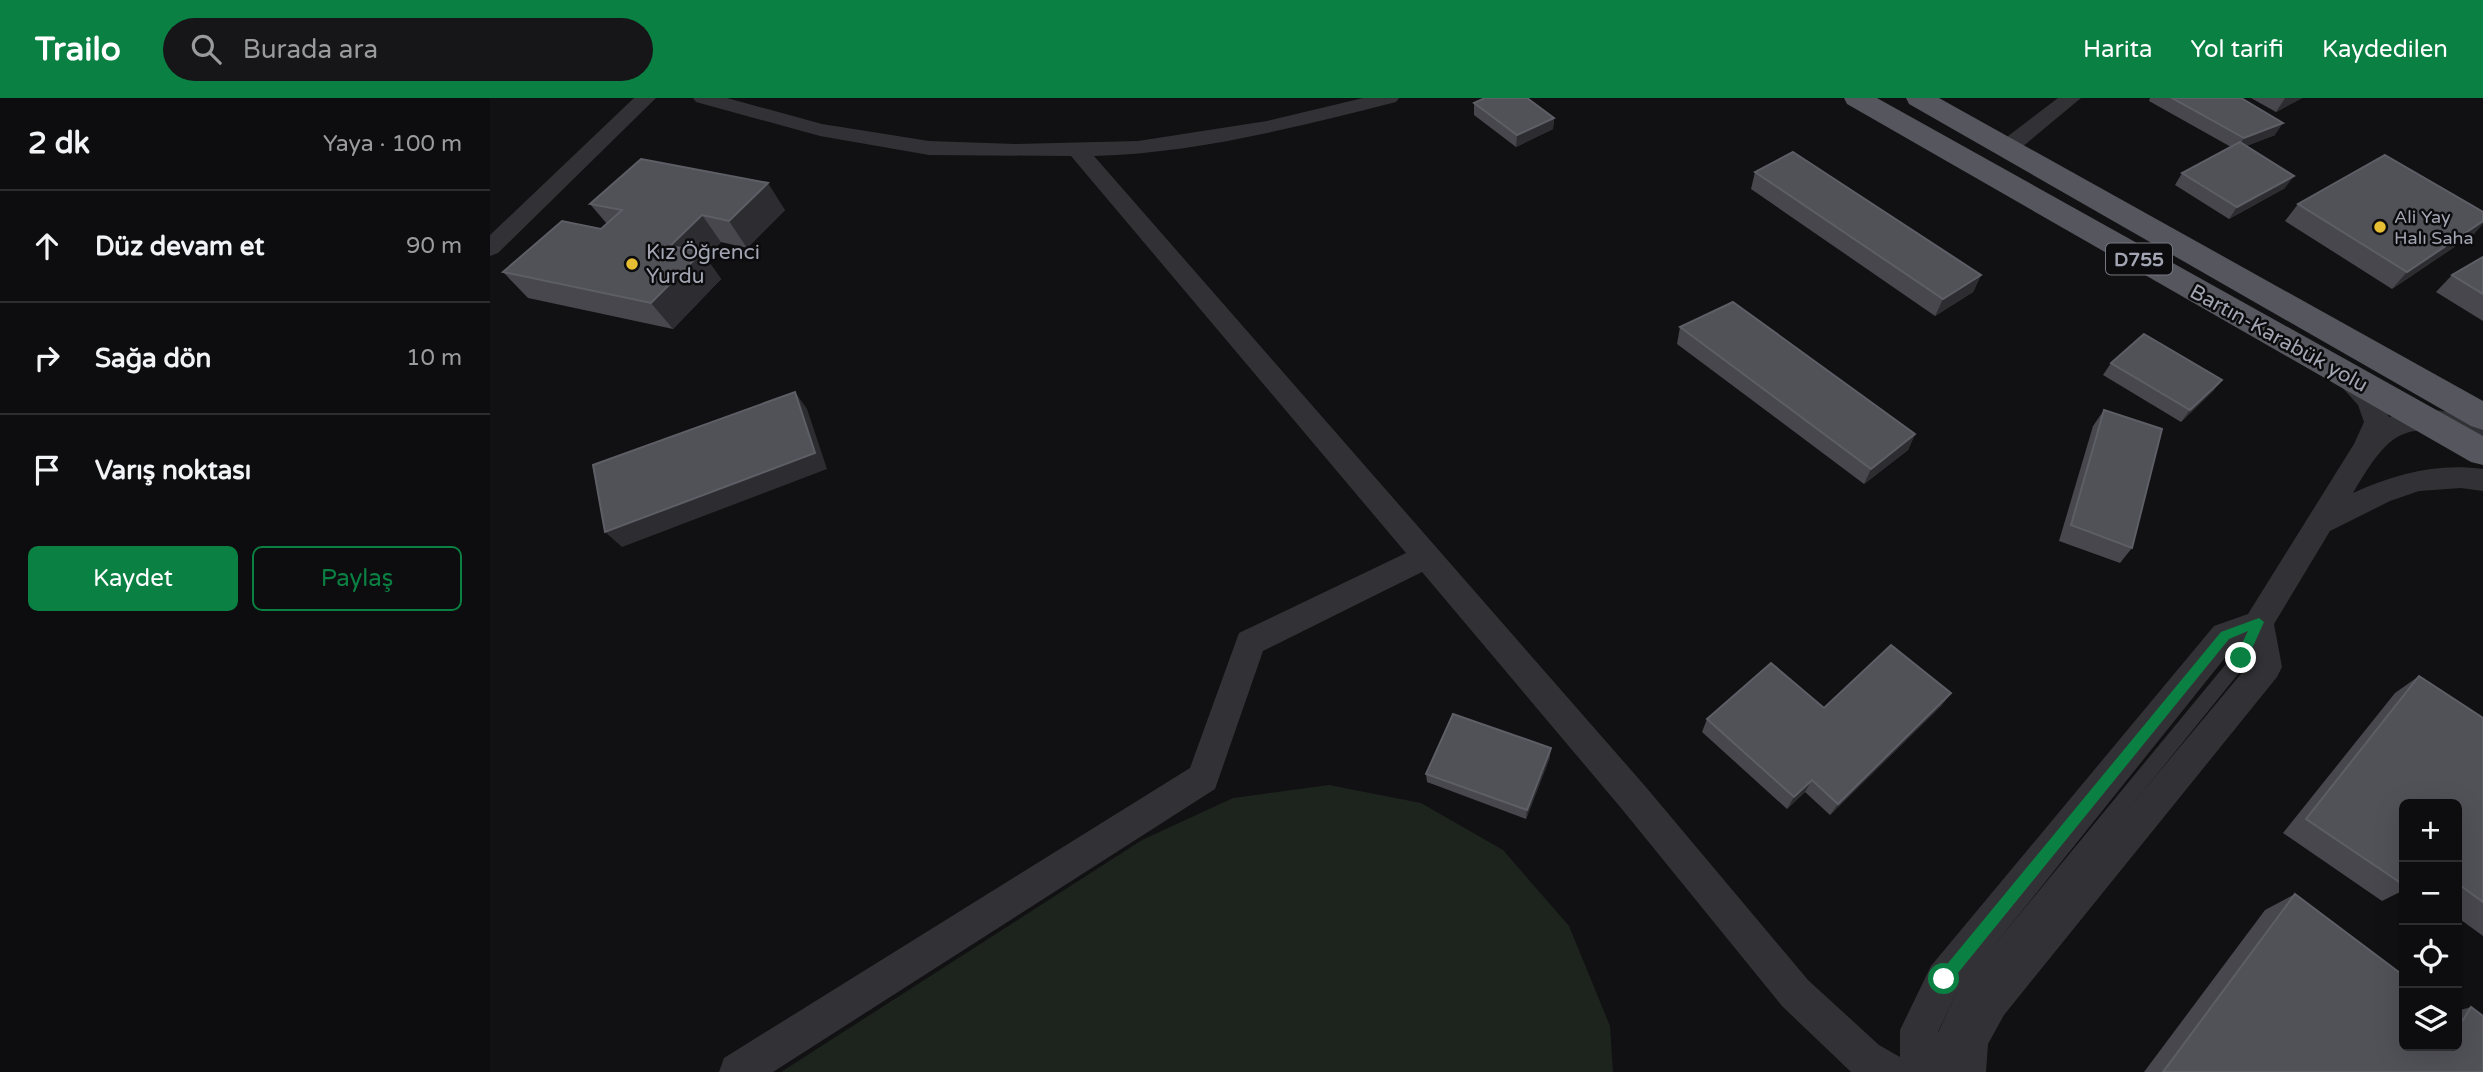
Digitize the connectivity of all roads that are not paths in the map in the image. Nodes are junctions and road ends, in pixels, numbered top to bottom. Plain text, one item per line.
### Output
1 (646, 98) edge
2 (703, 98) edge
3 (1389, 98) edge
4 (1857, 98) edge
5 (1919, 98) edge
6 (2071, 98) edge
7 (2007, 148) junction
8 (1077, 150) junction
9 (490, 248) edge
10 (2344, 375) junction
11 (2483, 417) edge
12 (2422, 418) junction
13 (2483, 427) edge
14 (2366, 447) junction
15 (2483, 452) edge
16 (2483, 480) edge
17 (2319, 524) junction
18 (1426, 557) junction
19 (2259, 622) junction
20 (738, 1072) edge
21 (1889, 1072) edge
22 (1919, 1072) edge
23 (1942, 1072) edge
24 (1967, 1072) edge

1 - 9 street
2 - 8 street
3 - 8 street
4 - 10 highway, Bartın-Karabük yolu / D755
5 - 7 highway, Bartın-Karabük yolu / D755
6 - 7 street
7 - 11 highway, Bartın-Karabük yolu / D755
8 - 18 street
10 - 12 highway, Bartın-Karabük yolu / D755
10 - 14 street
12 - 13 street
12 - 14 street
12 - 15 highway, Bartın-Karabük yolu / D755
14 - 17 street
16 - 17 street
17 - 19 street
18 - 20 street
18 - 21 street
19 - 22 street
19 - 23 lane
19 - 24 street

